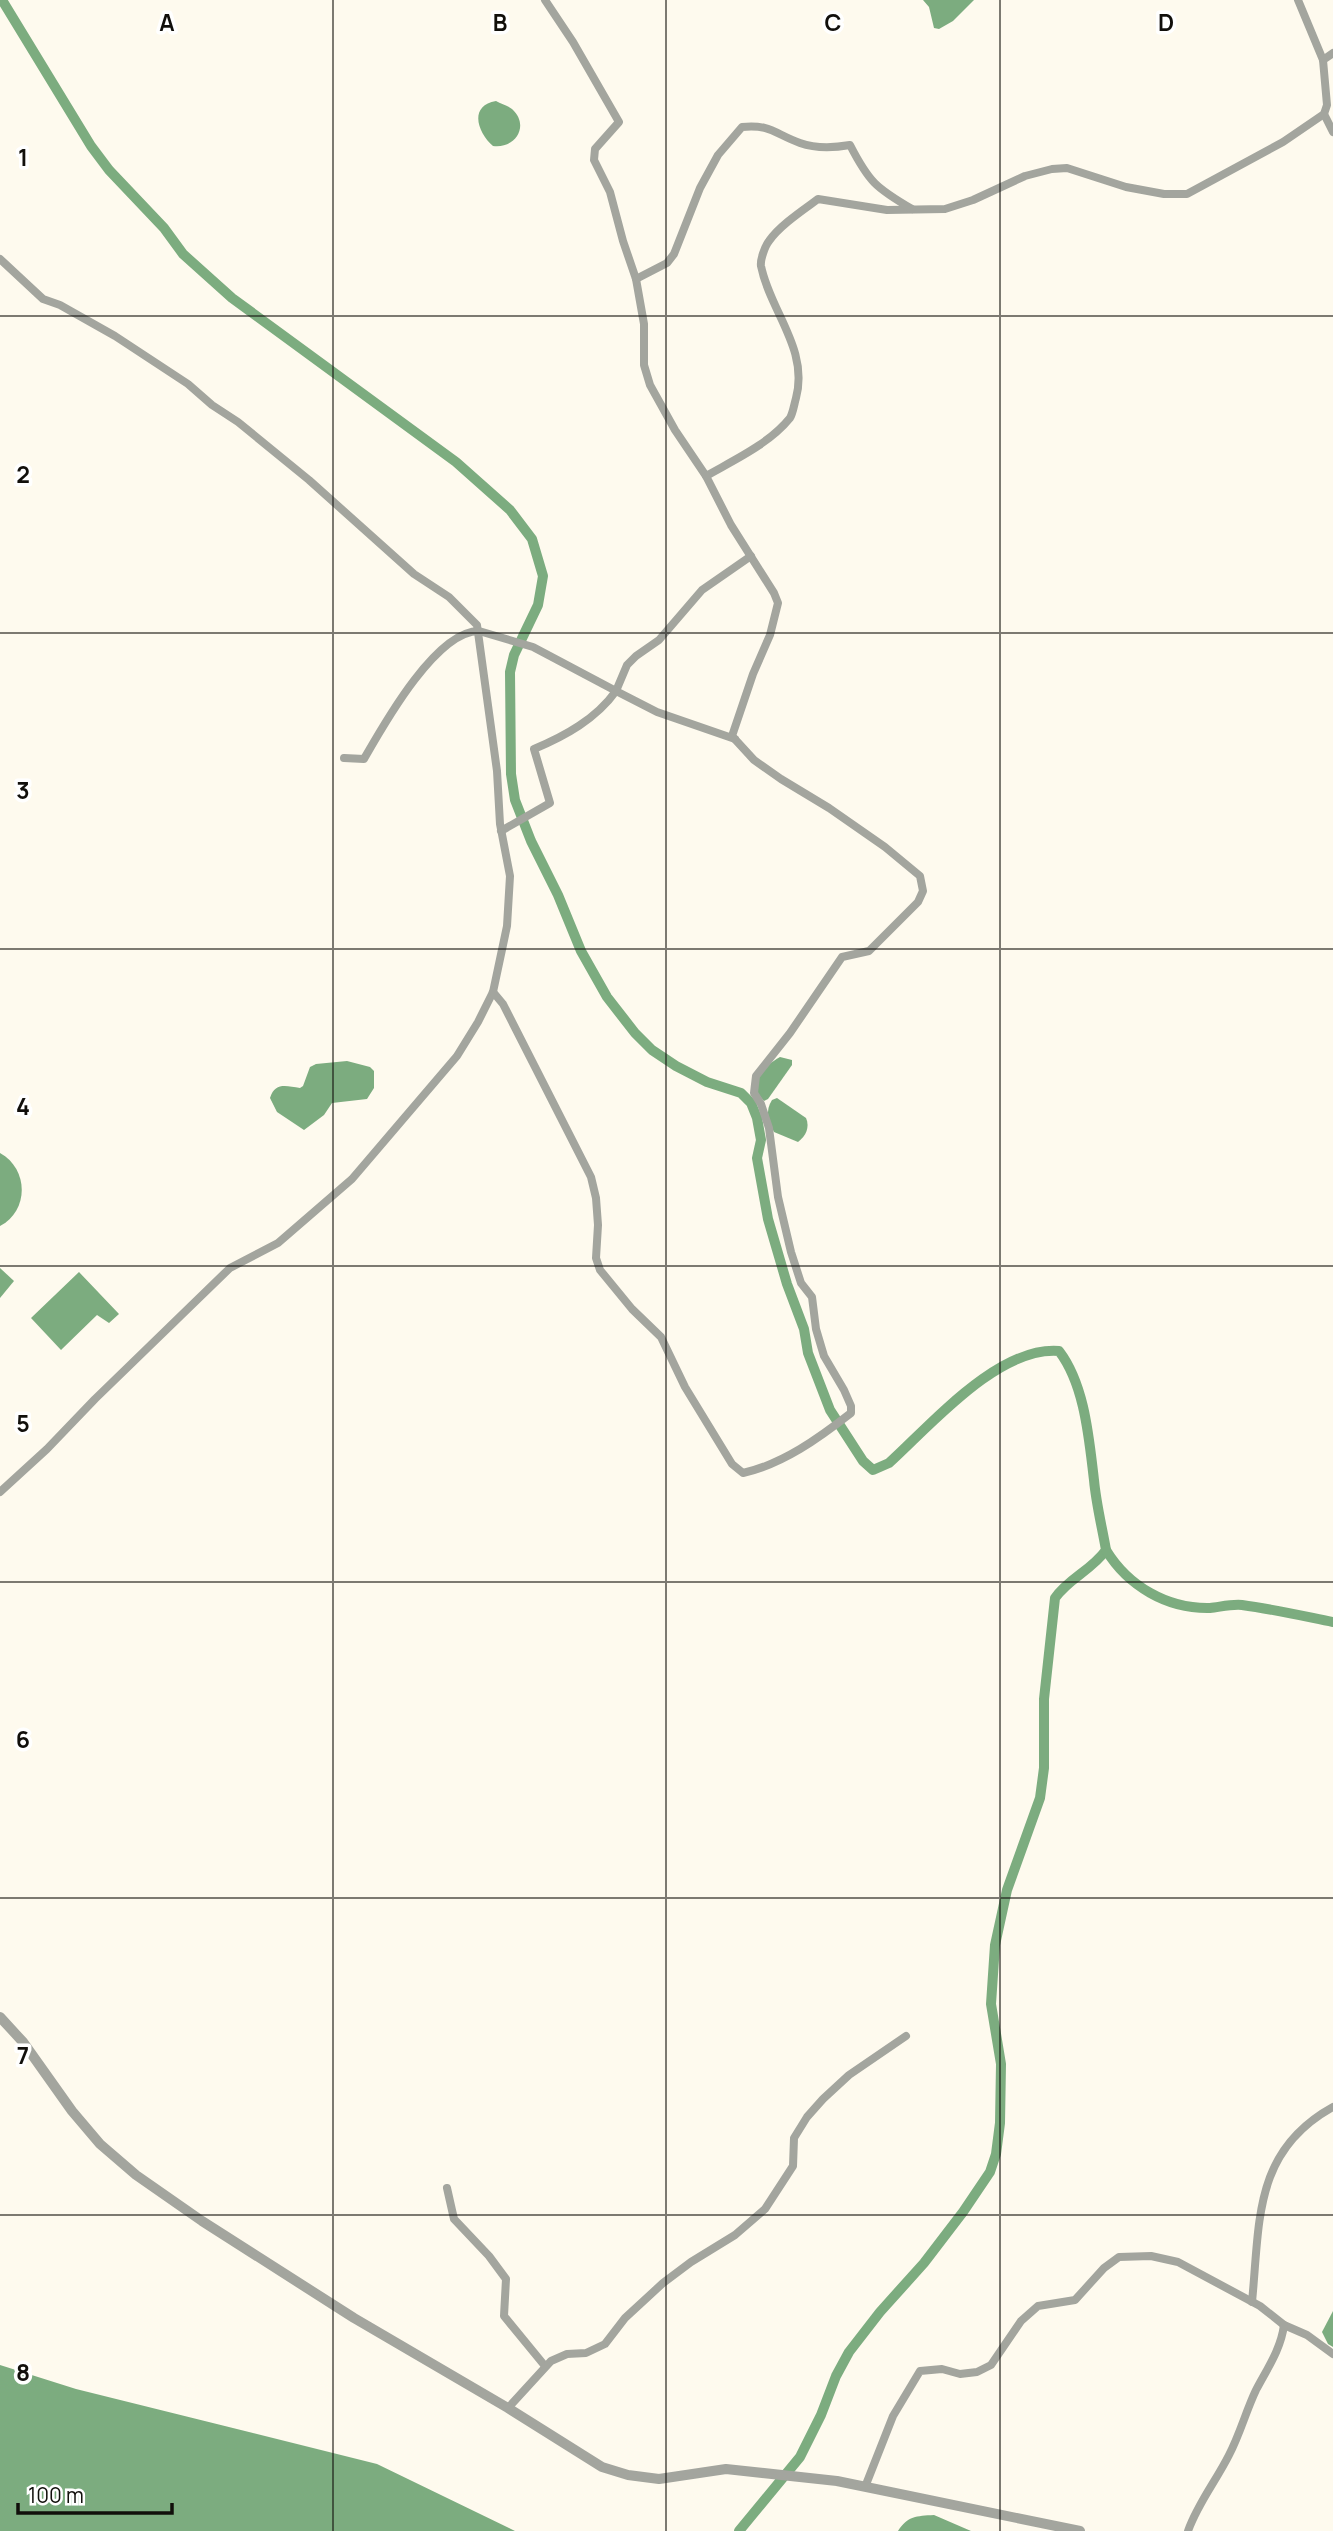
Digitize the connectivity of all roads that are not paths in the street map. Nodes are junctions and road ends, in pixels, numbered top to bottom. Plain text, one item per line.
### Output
1 (545, 0) edge
2 (1298, 0) edge
3 (1333, 53) edge
4 (1322, 61) junction
5 (1324, 114) junction
6 (1333, 132) edge
7 (913, 209) junction
8 (0, 259) edge
9 (636, 279) junction
10 (706, 476) junction
11 (751, 556) junction
12 (479, 631) junction
13 (616, 691) junction
14 (735, 739) junction
15 (344, 758) dead end
16 (501, 831) junction
17 (493, 992) junction
18 (0, 1492) edge
19 (0, 2017) edge
20 (906, 2036) dead end
21 (1333, 2108) edge
22 (447, 2188) dead end
23 (1252, 2302) junction
24 (1284, 2325) junction
25 (1333, 2354) edge
26 (545, 2366) junction
27 (508, 2408) junction
28 (865, 2487) junction
29 (1080, 2531) edge
30 (1188, 2531) edge

1 - 9 street
2 - 4 street
3 - 4 street
4 - 5 street
5 - 6 street
5 - 7 street
7 - 9 street
7 - 10 street
8 - 12 street
9 - 10 street
10 - 11 street
11 - 13 street
11 - 14 street
12 - 13 street
12 - 15 street
12 - 16 street
13 - 14 street
13 - 16 street
14 - 17 street
16 - 17 street
17 - 18 street
19 - 27 street
20 - 26 street
21 - 23 street
22 - 26 street
23 - 24 street
23 - 28 street
24 - 25 street
24 - 30 street
26 - 27 street
27 - 28 street
28 - 29 street

